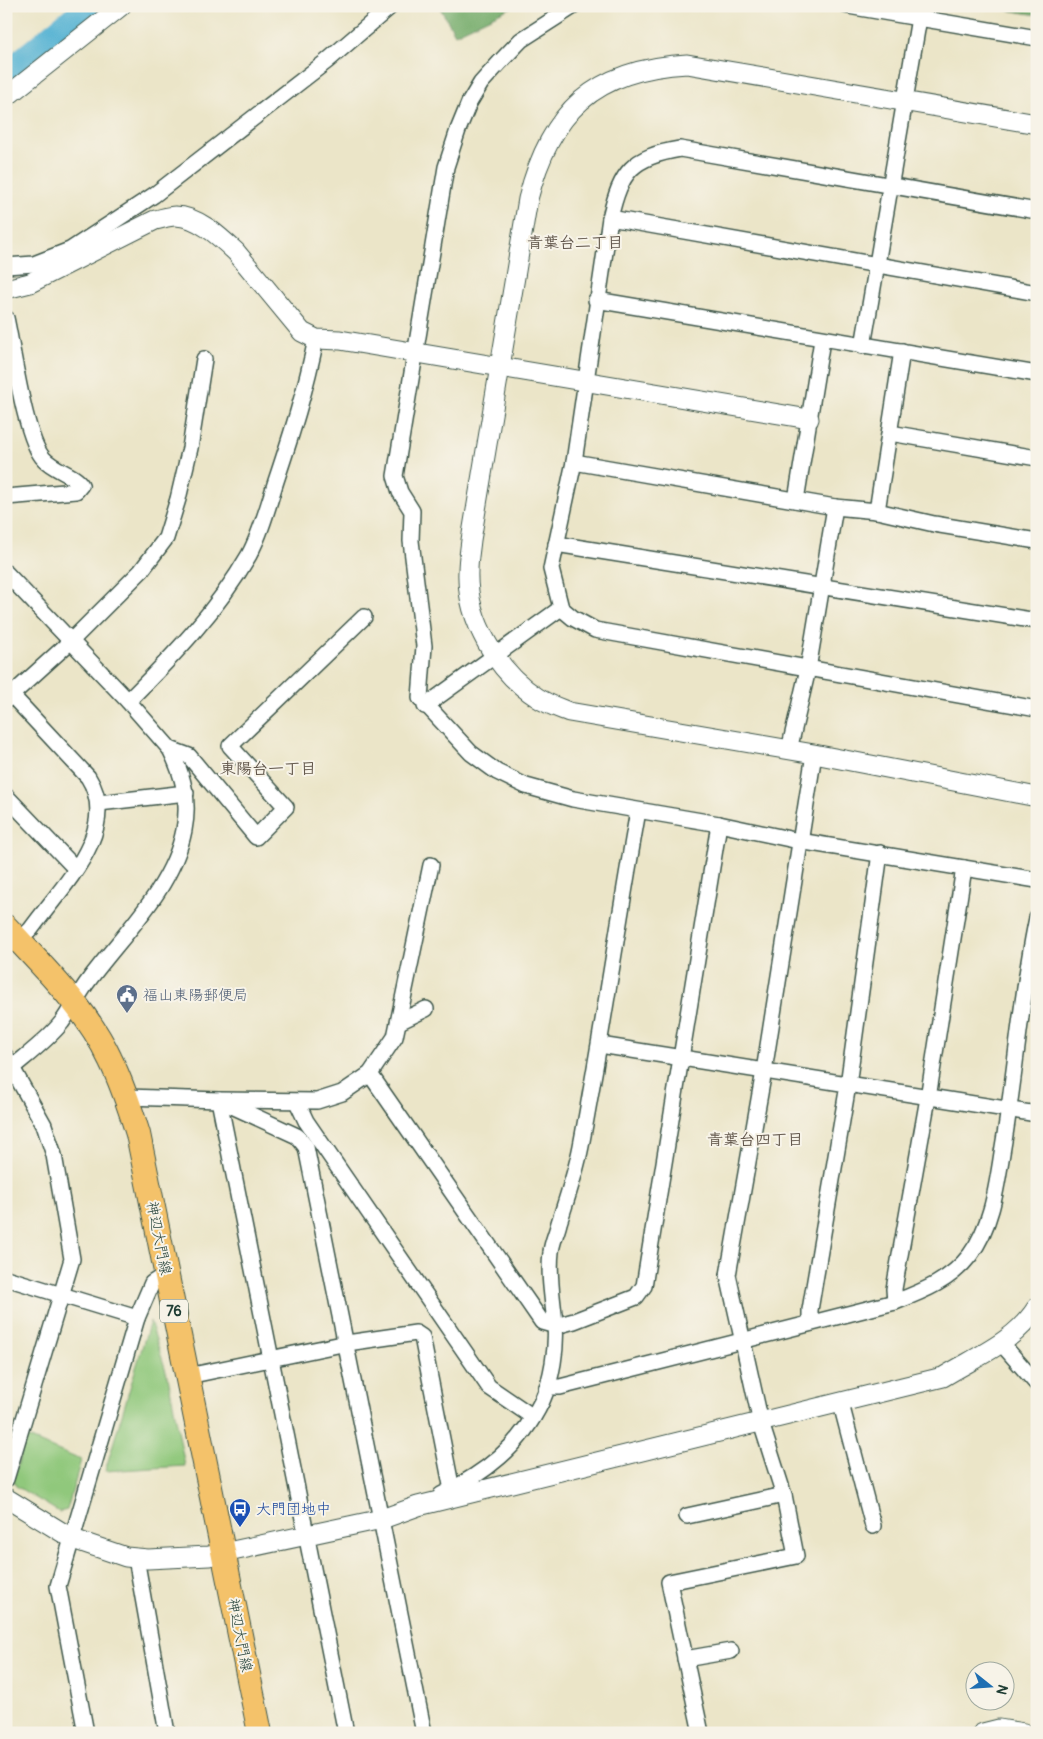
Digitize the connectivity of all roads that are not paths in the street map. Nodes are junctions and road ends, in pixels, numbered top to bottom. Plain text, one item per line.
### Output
1 (121, 6) edge
2 (391, 6) edge
3 (574, 6) edge
4 (848, 6) edge
5 (919, 18) junction
6 (1037, 38) edge
7 (6, 97) edge
8 (905, 102) junction
9 (1037, 124) edge
10 (890, 186) junction
11 (1037, 211) edge
12 (610, 218) junction
13 (6, 266) edge
14 (877, 266) junction
15 (6, 289) edge
16 (1037, 293) edge
17 (596, 300) junction
18 (6, 318) edge
19 (316, 339) junction
20 (822, 340) junction
21 (863, 346) junction
22 (902, 351) junction
23 (416, 354) junction
24 (204, 359) dead end
25 (499, 368) junction
26 (1037, 374) edge
27 (584, 382) junction
28 (809, 420) junction
29 (890, 433) junction
30 (1037, 458) edge
31 (574, 462) junction
32 (6, 497) edge
33 (796, 500) junction
34 (835, 507) junction
35 (877, 512) junction
36 (1037, 541) edge
37 (556, 544) junction
38 (6, 572) edge
39 (822, 588) junction
40 (561, 608) junction
41 (364, 617) dead end
42 (1037, 622) edge
43 (71, 641) junction
44 (495, 656) junction
45 (808, 668) junction
46 (8, 694) edge
47 (128, 701) junction
48 (425, 706) junction
49 (1037, 709) edge
50 (170, 749) junction
51 (789, 750) junction
52 (814, 754) junction
53 (186, 793) junction
54 (6, 796) edge
55 (1037, 797) edge
56 (99, 803) junction
57 (638, 811) junction
58 (719, 824) junction
59 (799, 841) junction
60 (880, 853) junction
61 (431, 865) dead end
62 (75, 868) junction
63 (964, 868) junction
64 (1037, 880) edge
65 (1037, 918) edge
66 (13, 934) edge
67 (74, 1003) junction
68 (426, 1008) dead end
69 (399, 1022) junction
70 (600, 1045) junction
71 (681, 1057) junction
72 (8, 1066) edge
73 (764, 1071) junction
74 (370, 1074) junction
75 (848, 1085) junction
76 (127, 1096) junction
77 (928, 1098) junction
78 (219, 1100) junction
79 (297, 1102) junction
80 (1009, 1110) junction
81 (1037, 1114) edge
82 (166, 1274) junction
83 (6, 1278) edge
84 (60, 1295) junction
85 (895, 1302) junction
86 (1037, 1307) edge
87 (137, 1318) junction
88 (810, 1323) junction
89 (556, 1326) junction
90 (743, 1342) junction
91 (347, 1343) junction
92 (1002, 1344) junction
93 (270, 1359) junction
94 (188, 1376) junction
95 (1037, 1384) edge
96 (547, 1387) junction
97 (841, 1404) junction
98 (533, 1417) junction
99 (761, 1424) junction
100 (6, 1479) edge
101 (452, 1490) junction
102 (784, 1495) junction
103 (6, 1498) edge
104 (418, 1506) junction
105 (687, 1516) dead end
106 (382, 1519) junction
107 (873, 1526) dead end
108 (306, 1534) junction
109 (73, 1539) junction
110 (224, 1553) junction
111 (136, 1558) junction
112 (731, 1651) dead end
113 (685, 1659) junction
114 (86, 1733) edge
115 (166, 1733) edge
116 (260, 1733) edge
117 (346, 1733) edge
118 (424, 1733) edge
119 (701, 1733) edge
120 (983, 1733) edge
121 (1024, 1733) edge

1 - 7 street
2 - 13 street
3 - 23 street
4 - 5 street
5 - 6 street
5 - 8 street
8 - 9 street
8 - 10 street
8 - 25 street
10 - 11 street
10 - 12 street
10 - 14 street
12 - 14 street
12 - 17 street
14 - 16 street
14 - 21 street
15 - 19 street
17 - 20 street
17 - 27 street
18 - 32 street
19 - 23 street
19 - 47 street
20 - 21 street
20 - 28 street
21 - 22 street
22 - 26 street
22 - 29 street
23 - 25 street
23 - 48 street
24 - 43 street
25 - 27 street
25 - 44 street
27 - 28 street
27 - 31 street
28 - 33 street
29 - 30 street
29 - 35 street
31 - 33 street
31 - 37 street
33 - 34 street
34 - 35 street
34 - 39 street
35 - 36 street
37 - 39 street
37 - 40 street
38 - 43 street
39 - 42 street
39 - 45 street
40 - 44 street
40 - 45 street
41 - 50 street
43 - 46 street
43 - 47 street
44 - 48 street
44 - 51 street
45 - 49 street
45 - 51 street
46 - 56 street
47 - 50 street
48 - 57 street
50 - 53 street
51 - 52 street
52 - 55 street
52 - 59 street
53 - 56 street
53 - 67 street
54 - 62 street
56 - 62 street
57 - 58 street
57 - 70 street
58 - 59 street
58 - 71 street
59 - 60 street
59 - 73 street
60 - 63 street
60 - 75 street
61 - 69 street
62 - 66 street
63 - 64 street
63 - 77 street
65 - 80 street
66 - 67 main road, 神辺大門線 / 76
67 - 72 street
67 - 76 main road, 神辺大門線 / 76
68 - 69 street
69 - 74 street
70 - 71 street
70 - 89 street
71 - 73 street
71 - 89 street
72 - 84 street
73 - 75 street
73 - 90 street
74 - 79 street
74 - 89 street
75 - 77 street
75 - 88 street
76 - 78 street
76 - 82 main road, 神辺大門線 / 76
77 - 80 street
77 - 85 street
78 - 79 street
78 - 91 street
78 - 93 street
79 - 98 street
80 - 81 street
80 - 85 street
82 - 87 street
82 - 94 main road, 神辺大門線 / 76
83 - 84 street
84 - 87 street
84 - 100 street
85 - 88 street
86 - 92 street
87 - 109 street
88 - 90 street
89 - 96 street
90 - 96 street
90 - 99 street
91 - 93 street
91 - 101 street
91 - 106 street
92 - 95 street
92 - 97 street
93 - 94 street
93 - 108 street
94 - 110 main road, 神辺大門線 / 76
96 - 98 street
97 - 99 street
97 - 107 street
98 - 101 street
99 - 102 street
99 - 104 street
101 - 104 street
102 - 105 street
102 - 113 street
103 - 109 street
104 - 106 street
106 - 108 street
106 - 118 street
108 - 110 street
108 - 117 street
109 - 111 street
109 - 114 street
110 - 111 street
110 - 116 main road, 神辺大門線 / 76
111 - 115 street
112 - 113 street
113 - 119 street
120 - 121 street

